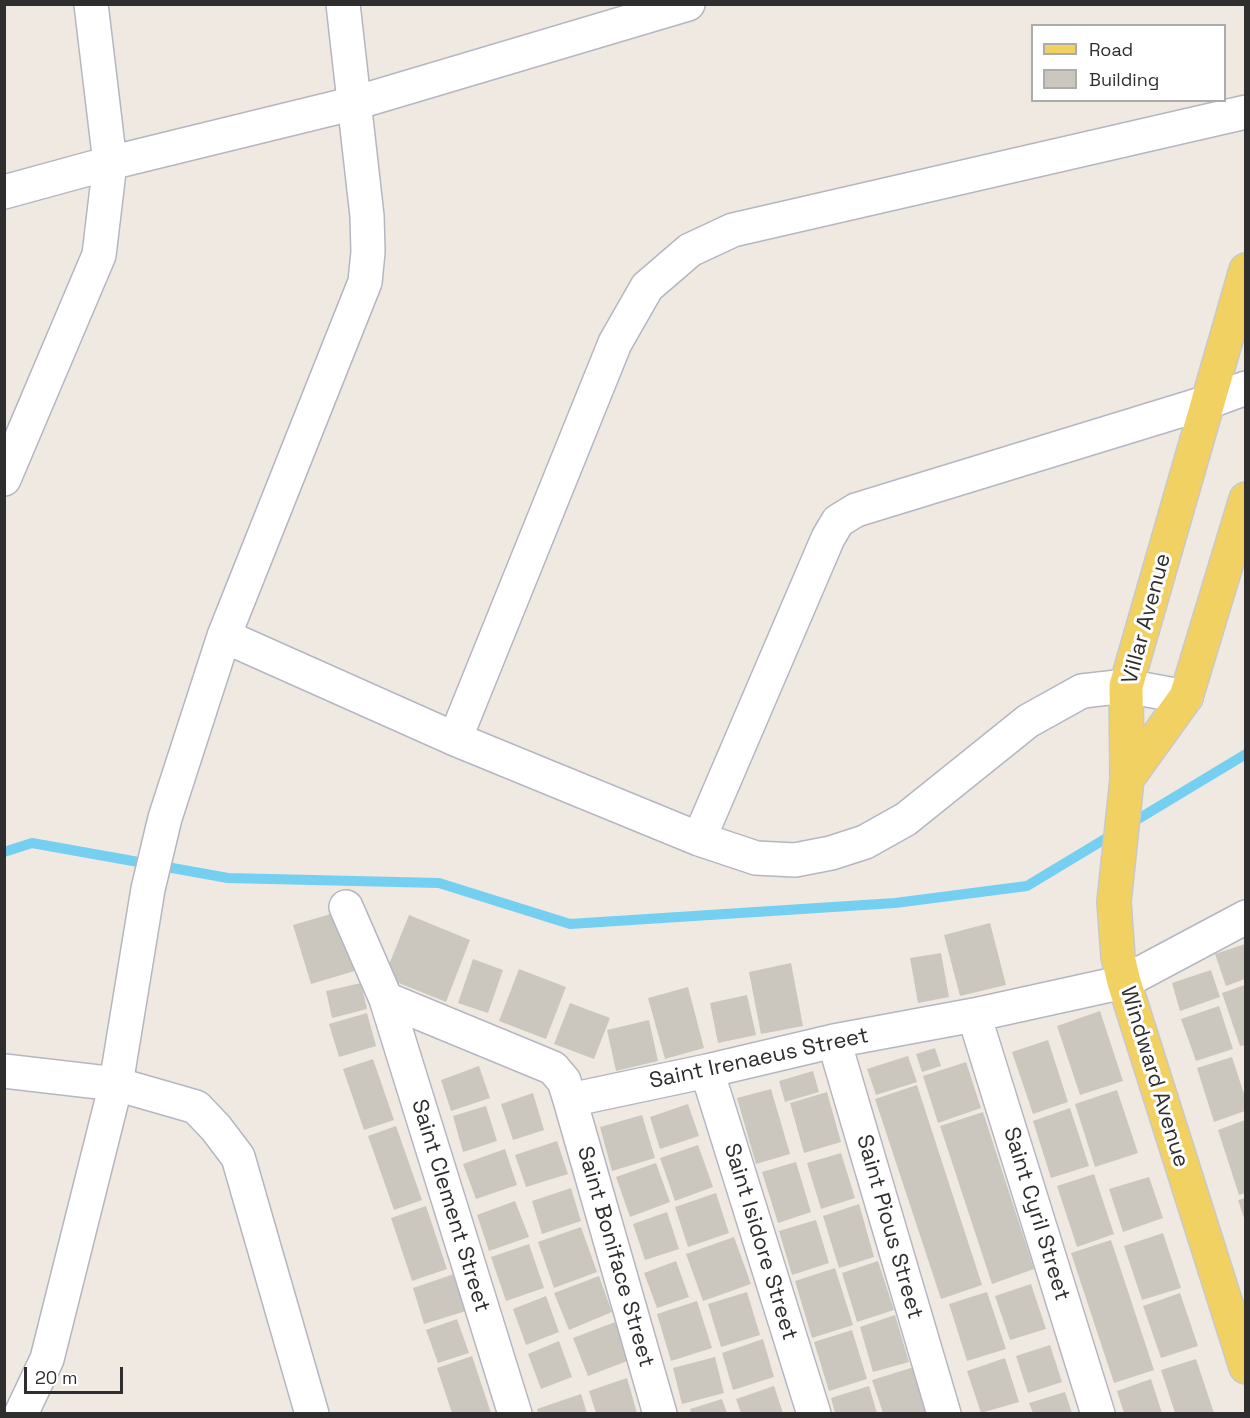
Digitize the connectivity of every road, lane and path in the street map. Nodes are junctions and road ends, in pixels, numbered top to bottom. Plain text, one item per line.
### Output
1 (92, 4) edge
2 (343, 4) edge
3 (688, 4) edge
4 (355, 103) junction
5 (1245, 112) edge
6 (110, 164) junction
7 (4, 192) edge
8 (1245, 270) edge
9 (1245, 388) edge
10 (1208, 402) junction
11 (4, 479) edge
12 (1245, 499) edge
13 (224, 636) junction
14 (1126, 686) junction
15 (1186, 697) junction
16 (455, 739) junction
17 (1127, 779) junction
18 (699, 839) junction
19 (346, 907) dead end
20 (1245, 917) edge
21 (1121, 970) junction
22 (386, 999) junction
23 (974, 1015) junction
24 (834, 1041) junction
25 (4, 1071) edge
26 (707, 1071) junction
27 (116, 1084) junction
28 (570, 1100) junction
29 (1245, 1367) edge
30 (21, 1413) edge
31 (312, 1413) edge
32 (514, 1413) edge
33 (660, 1413) edge
34 (814, 1413) edge
35 (944, 1413) edge
36 (1098, 1413) edge

1 - 6 street
2 - 4 street
3 - 4 street
4 - 6 street
4 - 13 street
5 - 16 street
6 - 7 street
6 - 11 street
8 - 10 main road, Villar Avenue
9 - 10 street
10 - 14 main road, Villar Avenue
10 - 18 street
12 - 15 main road
13 - 16 street
13 - 27 street
14 - 15 street
14 - 17 main road, Villar Avenue
14 - 18 street
15 - 17 main road
16 - 18 street
17 - 21 main road, Windward Avenue
19 - 22 street
20 - 21 street, Saint Irenaeus Street
21 - 23 street, Saint Irenaeus Street
21 - 29 main road, Windward Avenue
22 - 28 street
22 - 32 street, Saint Clement Street
23 - 24 street, Saint Irenaeus Street
23 - 36 street, Saint Cyril Street
24 - 26 street, Saint Irenaeus Street
24 - 35 street, Saint Pious Street
25 - 27 street
26 - 28 street, Saint Irenaeus Street
26 - 34 street, Saint Isidore Street
27 - 30 street
27 - 31 street
28 - 33 street, Saint Boniface Street

